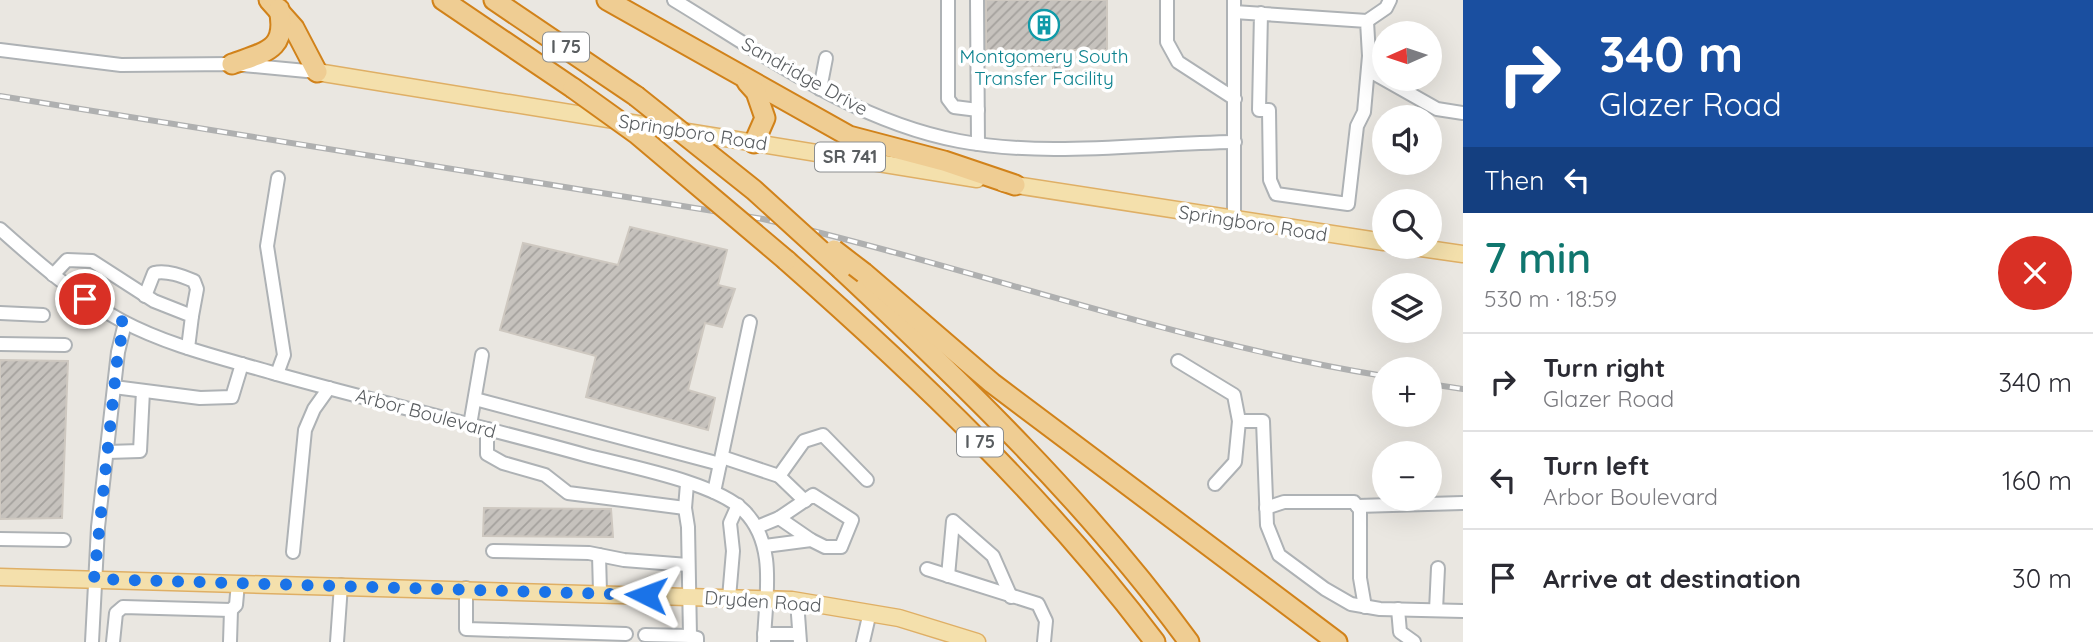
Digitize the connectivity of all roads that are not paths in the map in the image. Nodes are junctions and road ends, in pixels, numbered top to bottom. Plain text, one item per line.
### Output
1 (443, 0) edge
2 (494, 0) edge
3 (607, 0) edge
4 (674, 0) edge
5 (948, 0) edge
6 (977, 0) edge
7 (1167, 0) edge
8 (1390, 0) edge
9 (274, 4) edge
10 (1234, 6) edge
11 (1261, 13) junction
12 (1367, 21) junction
13 (0, 50) edge
14 (826, 58) dead end
15 (232, 64) junction
16 (1368, 70) junction
17 (317, 72) junction
18 (737, 74) junction
19 (820, 89) junction
20 (1235, 99) junction
21 (978, 110) junction
22 (1463, 113) edge
23 (1235, 142) junction
24 (754, 143) junction
25 (978, 144) junction
26 (278, 178) dead end
27 (1015, 185) junction
28 (754, 190) junction
29 (1234, 220) junction
30 (2, 235) edge
31 (1372, 241) edge
32 (1442, 251) edge
33 (1463, 254) edge
34 (53, 275) junction
35 (145, 296) junction
36 (0, 313) edge
37 (43, 315) dead end
38 (192, 316) junction
39 (750, 322) dead end
40 (125, 323) junction
41 (0, 344) edge
42 (65, 345) dead end
43 (188, 348) junction
44 (482, 355) dead end
45 (1178, 361) dead end
46 (242, 364) junction
47 (277, 374) junction
48 (114, 387) junction
49 (329, 388) junction
50 (143, 390) junction
51 (475, 399) junction
52 (1239, 421) junction
53 (470, 425) junction
54 (487, 429) junction
55 (107, 452) junction
56 (721, 460) junction
57 (779, 476) junction
58 (867, 480) dead end
59 (687, 484) junction
60 (1215, 484) dead end
61 (715, 492) junction
62 (805, 501) junction
63 (1463, 503) edge
64 (738, 505) junction
65 (1357, 506) junction
66 (685, 508) junction
67 (1266, 511) junction
68 (779, 518) junction
69 (757, 527) junction
70 (0, 539) edge
71 (64, 540) dead end
72 (811, 540) junction
73 (765, 546) junction
74 (493, 551) dead end
75 (293, 552) dead end
76 (599, 555) junction
77 (688, 565) junction
78 (1438, 568) dead end
79 (927, 569) dead end
80 (948, 576) junction
81 (0, 577) edge
82 (94, 579) junction
83 (238, 583) junction
84 (341, 585) junction
85 (467, 588) junction
86 (600, 592) junction
87 (688, 597) junction
88 (1010, 597) junction
89 (729, 598) junction
90 (765, 599) junction
91 (797, 601) junction
92 (1365, 607) junction
93 (1398, 609) junction
94 (230, 610) junction
95 (1436, 610) junction
96 (1463, 611) edge
97 (870, 612) junction
98 (626, 634) dead end
99 (645, 635) dead end
100 (764, 638) edge
101 (800, 638) edge
102 (693, 639) edge
103 (92, 642) edge
104 (113, 642) edge
105 (230, 642) edge
106 (337, 642) edge
107 (863, 642) edge
108 (976, 642) edge
109 (1044, 642) edge
110 (1155, 642) edge
111 (1189, 642) edge
112 (1337, 642) edge
113 (1414, 642) edge

1 - 110 highway, I 75, bridge
2 - 28 highway, I 75, bridge
3 - 18 highway
4 - 19 street, Sandridge Drive
5 - 21 street
6 - 21 street
7 - 20 street
8 - 12 street
9 - 15 highway
9 - 17 highway
10 - 11 street
10 - 20 street
11 - 12 street
11 - 16 street
12 - 16 street
13 - 15 street, Springboro Road
14 - 19 street
15 - 17 street, Springboro Road
16 - 22 street
17 - 24 main road, Springboro Road / SR 741
18 - 24 highway
18 - 27 highway
19 - 25 street, Sandridge Drive
20 - 23 street
21 - 25 street
23 - 25 street, Sandridge Drive
23 - 29 street
24 - 27 main road, Springboro Road / SR 741
26 - 47 street
27 - 29 main road, Springboro Road / SR 741
28 - 111 highway, I 75, bridge
28 - 112 highway, bridge
29 - 31 main road, Springboro Road / SR 741
30 - 34 street, Arbor Boulevard
32 - 33 main road
34 - 35 street
34 - 40 street, Arbor Boulevard
35 - 38 street
35 - 38 street
36 - 37 street
38 - 43 street
39 - 56 street
40 - 43 street, Arbor Boulevard
40 - 48 street
41 - 42 street
43 - 46 street, Arbor Boulevard
44 - 51 street
45 - 52 street
46 - 47 street, Arbor Boulevard
46 - 50 street
47 - 49 street, Arbor Boulevard
48 - 50 street
48 - 55 street
49 - 53 street, Arbor Boulevard
49 - 75 street
50 - 55 street
51 - 53 street
51 - 56 street
52 - 60 street
52 - 67 street
53 - 54 street, Arbor Boulevard
54 - 59 street, Arbor Boulevard
54 - 66 street
55 - 82 street
56 - 57 street
56 - 61 street
57 - 58 street
57 - 62 street
59 - 61 street, Arbor Boulevard
59 - 66 street
61 - 64 street, Arbor Boulevard
62 - 68 street
62 - 72 street
63 - 65 street
64 - 69 street, Arbor Boulevard
64 - 89 street
65 - 67 street
65 - 92 street
66 - 77 street
67 - 92 street
68 - 69 street
68 - 72 street
69 - 73 street, Arbor Boulevard
70 - 71 street
72 - 73 street
73 - 90 street, Arbor Boulevard
74 - 76 street
76 - 77 street
76 - 86 street
77 - 87 street
78 - 95 street
79 - 80 street
80 - 88 street
80 - 88 street
81 - 82 main road, Dryden Road
82 - 83 main road, Dryden Road
82 - 103 street
83 - 84 main road, Dryden Road
83 - 94 street
84 - 85 main road, Dryden Road
84 - 106 street
85 - 86 main road, Dryden Road
85 - 98 street
86 - 87 main road, Dryden Road
87 - 89 main road, Dryden Road
87 - 102 street
88 - 109 street
89 - 90 main road, Dryden Road
90 - 91 main road, Dryden Road
90 - 100 street, Arbor Boulevard
91 - 97 main road, Dryden Road
91 - 101 street
92 - 93 street
93 - 95 street
93 - 113 street
94 - 104 street
94 - 105 street
95 - 96 street
97 - 107 street
97 - 108 main road, Dryden Road
99 - 102 street
100 - 101 street

